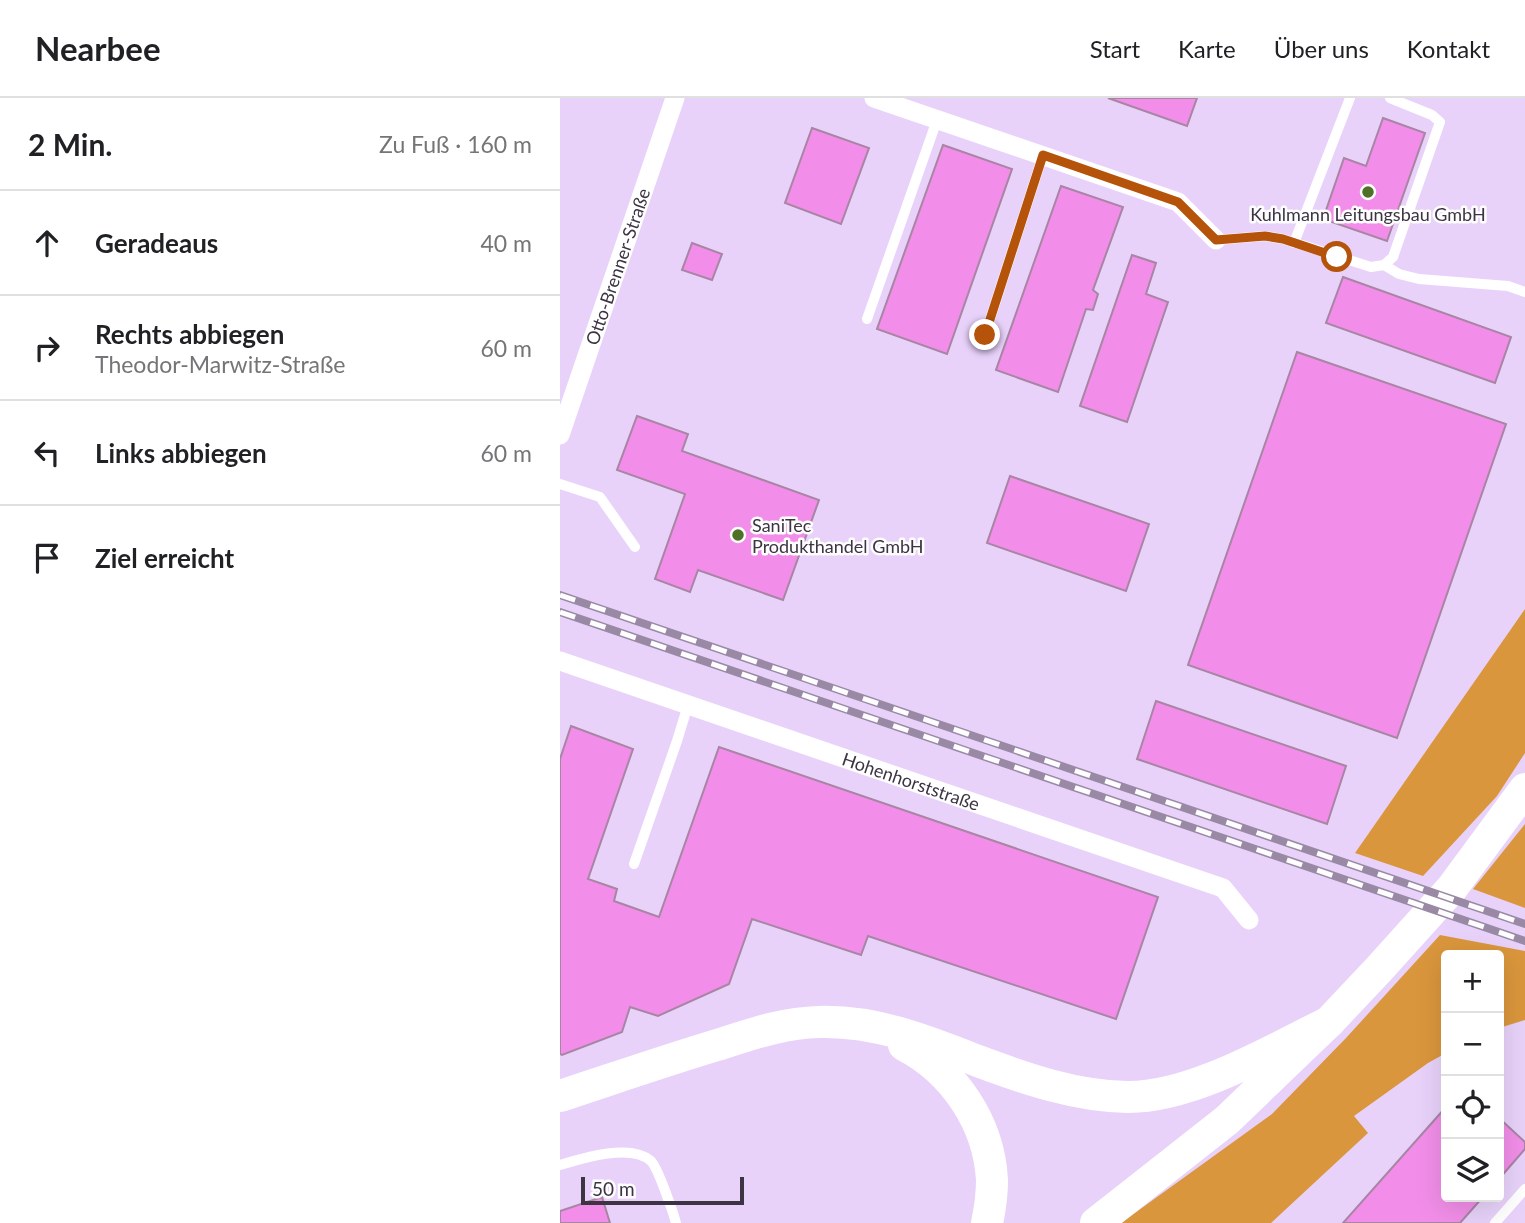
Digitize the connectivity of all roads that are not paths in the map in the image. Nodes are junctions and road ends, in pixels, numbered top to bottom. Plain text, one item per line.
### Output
1 (675, 98) edge
2 (874, 98) edge
3 (1350, 98) edge
4 (1390, 98) edge
5 (937, 120) junction
6 (1043, 155) junction
7 (1216, 240) joint
8 (1294, 243) junction
9 (1384, 265) junction
10 (1525, 292) edge
11 (867, 319) dead end
12 (985, 335) dead end
13 (560, 435) edge
14 (560, 484) edge
15 (635, 547) dead end
16 (560, 661) edge
17 (688, 705) junction
18 (1525, 789) edge
19 (634, 864) dead end
20 (1249, 920) dead end
21 (1329, 1022) junction
22 (862, 1024) junction
23 (560, 1096) edge
24 (560, 1165) edge
25 (1525, 1189) edge
26 (676, 1223) edge
27 (987, 1223) edge
28 (1096, 1223) edge
29 (1495, 1223) edge

1 - 13 street, Otto-Brenner-Straße
2 - 5 street
3 - 8 lane
4 - 9 lane
5 - 6 street
5 - 11 lane
6 - 7 street
6 - 12 lane
7 - 8 lane
8 - 9 lane
9 - 10 lane
14 - 15 lane
16 - 17 street, Hohenhorststraße
17 - 19 lane
17 - 20 street, Hohenhorststraße
18 - 21 highway
21 - 22 highway
21 - 28 highway
22 - 23 highway
22 - 27 highway
24 - 26 lane
25 - 29 lane

